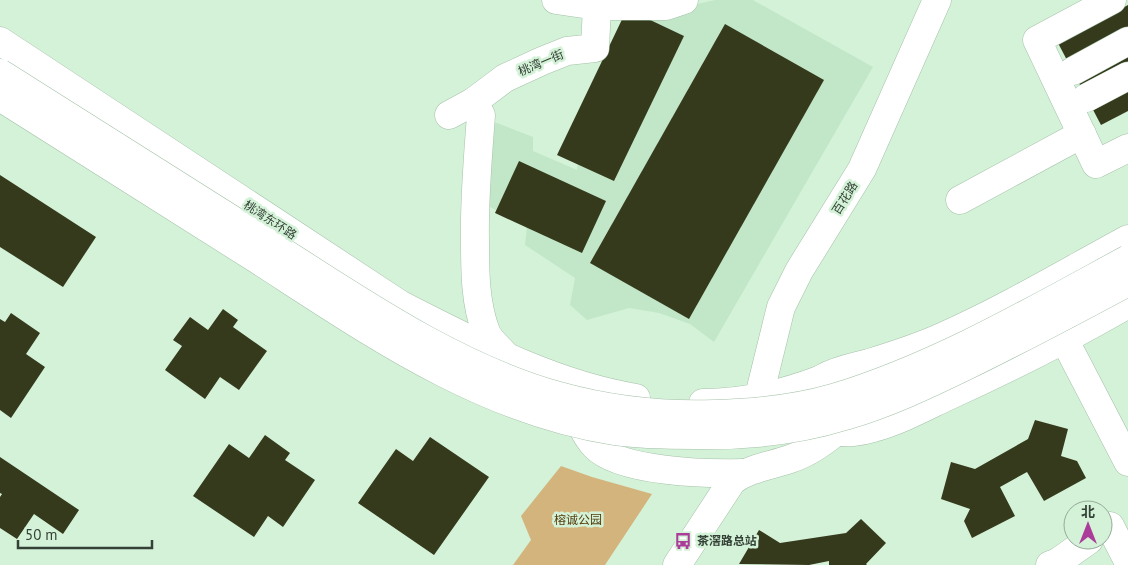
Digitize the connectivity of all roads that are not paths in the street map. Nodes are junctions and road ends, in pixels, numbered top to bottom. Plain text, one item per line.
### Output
1 (556, 0) edge
2 (937, 0) edge
3 (1112, 0) edge
4 (675, 3) edge
5 (596, 6) junction
6 (1128, 41) edge
7 (0, 42) edge
8 (1073, 71) dead end
9 (0, 73) edge
10 (1128, 76) edge
11 (0, 97) edge
12 (1086, 98) dead end
13 (473, 102) junction
14 (449, 115) dead end
15 (1082, 134) junction
16 (1128, 148) edge
17 (960, 200) dead end
18 (1128, 239) edge
19 (1128, 259) edge
20 (1128, 282) edge
21 (1128, 304) edge
22 (1064, 339) junction
23 (505, 356) junction
24 (553, 376) junction
25 (819, 380) junction
26 (759, 396) junction
27 (652, 401) junction
28 (836, 431) junction
29 (620, 460) junction
30 (1128, 462) edge
31 (742, 473) junction
32 (1113, 537) edge
33 (1075, 550) edge
34 (1128, 561) edge
35 (677, 565) edge
36 (1050, 565) edge

1 - 5 main road
2 - 26 main road, 百花路
3 - 15 main road
4 - 5 main road
5 - 13 main road, 桃湾一街
6 - 8 main road
7 - 23 main road, 桃湾东环路
9 - 19 main road, bridge
10 - 12 main road
11 - 20 main road, bridge
13 - 14 main road, 桃湾一街
13 - 23 main road
15 - 16 main road
15 - 17 main road
18 - 25 main road
21 - 22 main road
22 - 28 main road
22 - 30 main road
23 - 24 main road, 桃湾东环路
24 - 27 main road, 桃湾东环路
24 - 29 main road
25 - 26 main road
25 - 28 main road
26 - 27 main road
27 - 29 main road
28 - 31 main road
29 - 31 main road
31 - 35 main road
32 - 34 main road
33 - 36 main road

